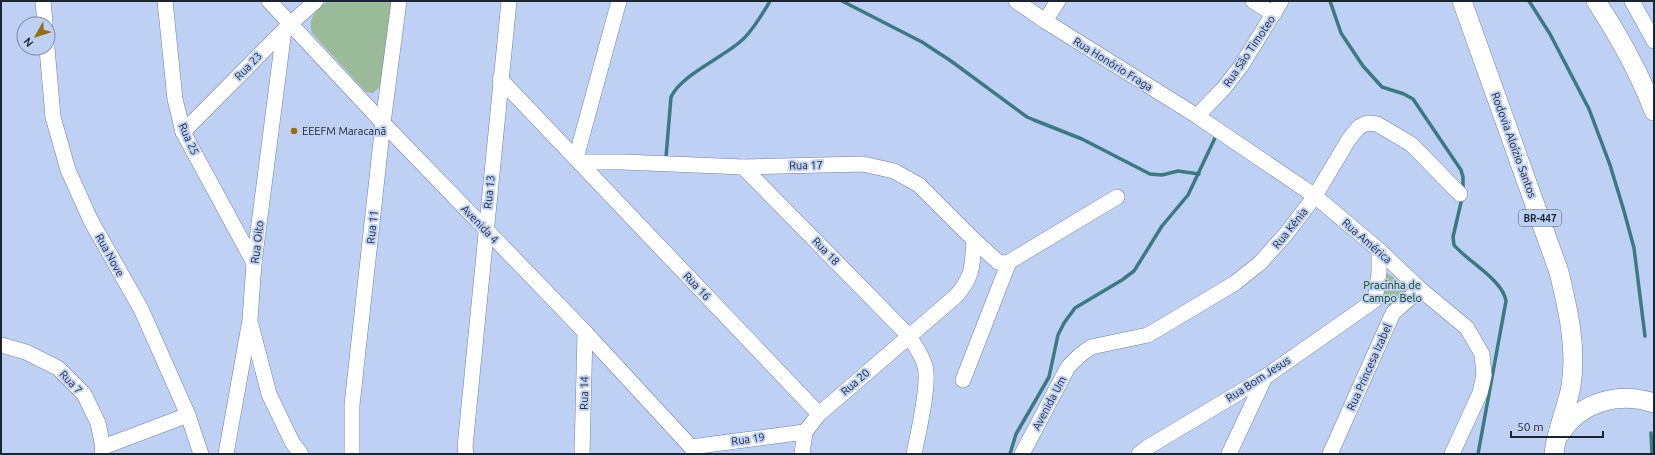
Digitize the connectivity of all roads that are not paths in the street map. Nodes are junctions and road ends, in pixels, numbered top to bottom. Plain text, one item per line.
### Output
1 (43, 1) edge
2 (165, 1) edge
3 (269, 1) edge
4 (316, 1) edge
5 (399, 1) edge
6 (509, 1) edge
7 (619, 1) edge
8 (1016, 1) edge
9 (1058, 1) edge
10 (1254, 1) edge
11 (1462, 1) edge
12 (1596, 1) edge
13 (1632, 1) edge
14 (1277, 7) edge
15 (44, 16) edge
16 (1045, 21) junction
17 (287, 27) junction
18 (1654, 41) edge
19 (48, 56) edge
20 (500, 79) junction
21 (1654, 111) edge
22 (1197, 116) junction
23 (383, 123) junction
24 (183, 132) junction
25 (1230, 138) joint
26 (577, 160) junction
27 (743, 167) junction
28 (1460, 194) dead end
29 (1116, 196) dead end
30 (1315, 196) junction
31 (486, 230) junction
32 (974, 240) junction
33 (1379, 250) junction
34 (1004, 262) junction
35 (254, 263) junction
36 (1420, 289) junction
37 (1375, 300) junction
38 (1393, 313) junction
39 (250, 320) junction
40 (585, 332) junction
41 (909, 336) junction
42 (1, 345) edge
43 (1080, 355) joint
44 (1265, 376) junction
45 (963, 380) dead end
46 (1654, 403) edge
47 (818, 414) junction
48 (188, 415) junction
49 (1463, 429) junction
50 (805, 432) junction
51 (1554, 448) edge
52 (102, 451) edge
53 (690, 451) edge
54 (201, 454) edge
55 (226, 454) edge
56 (301, 454) edge
57 (352, 454) edge
58 (466, 454) edge
59 (582, 454) edge
60 (802, 454) edge
61 (914, 454) edge
62 (1022, 454) edge
63 (1139, 454) edge
64 (1229, 454) edge
65 (1330, 454) edge
66 (1452, 454) edge
67 (1462, 454) edge

1 - 15 street
2 - 24 street, Rua 25
3 - 17 street, Avenida 4
4 - 17 street, Rua 23
5 - 23 street, Rua 11
6 - 20 street, Rua 13
7 - 26 street
8 - 16 street, Rua Honório Fraga
9 - 16 street
10 - 14 street
11 - 51 main road, Rodovia Aloízio Santos / BR-447
12 - 21 main road
13 - 18 street
14 - 22 street, Rua São Timoteo
16 - 22 street, Rua Honório Fraga
17 - 23 street, Avenida 4
17 - 24 street, Rua 23
17 - 35 street, Rua Oito
19 - 48 street, Rua Nove
20 - 26 street, Rua 16
20 - 31 street, Rua 13
22 - 25 street, Rua Honório Fraga
23 - 31 street, Avenida 4
23 - 57 street, Rua 11
24 - 35 street, Rua 25
25 - 30 street, Rua América
26 - 27 street, Rua 17
26 - 47 street, Rua 16
27 - 32 street, Rua 17
27 - 41 street, Rua 18
28 - 30 street, Rua Kênia
29 - 34 street
30 - 33 street, Rua América
30 - 43 street, Rua Kênia
31 - 40 street, Avenida 4
31 - 58 street, Rua 13
32 - 34 street, Rua 17
32 - 41 street, Rua 20
33 - 36 street, Rua América
33 - 37 street
34 - 45 street
35 - 39 street, Rua Oito
36 - 38 street, Rua Princesa Izabel
36 - 49 street, Rua América
37 - 38 street
37 - 44 street, Rua Bom Jesus
38 - 65 street, Rua Princesa Izabel
39 - 55 street, Rua Oito
39 - 56 street
40 - 53 street, Avenida 4
40 - 59 street, Rua 14
41 - 47 street, Rua 20
41 - 61 street, Rua 18
42 - 52 street, Rua 7
43 - 62 street, Avenida Um
44 - 63 street, Rua Bom Jesus
44 - 64 street
46 - 51 main road
47 - 50 street, Rua 20
48 - 52 street
48 - 54 street, Rua Nove
49 - 66 street, Rua América
49 - 67 street
50 - 53 street, Rua 19
50 - 60 street

